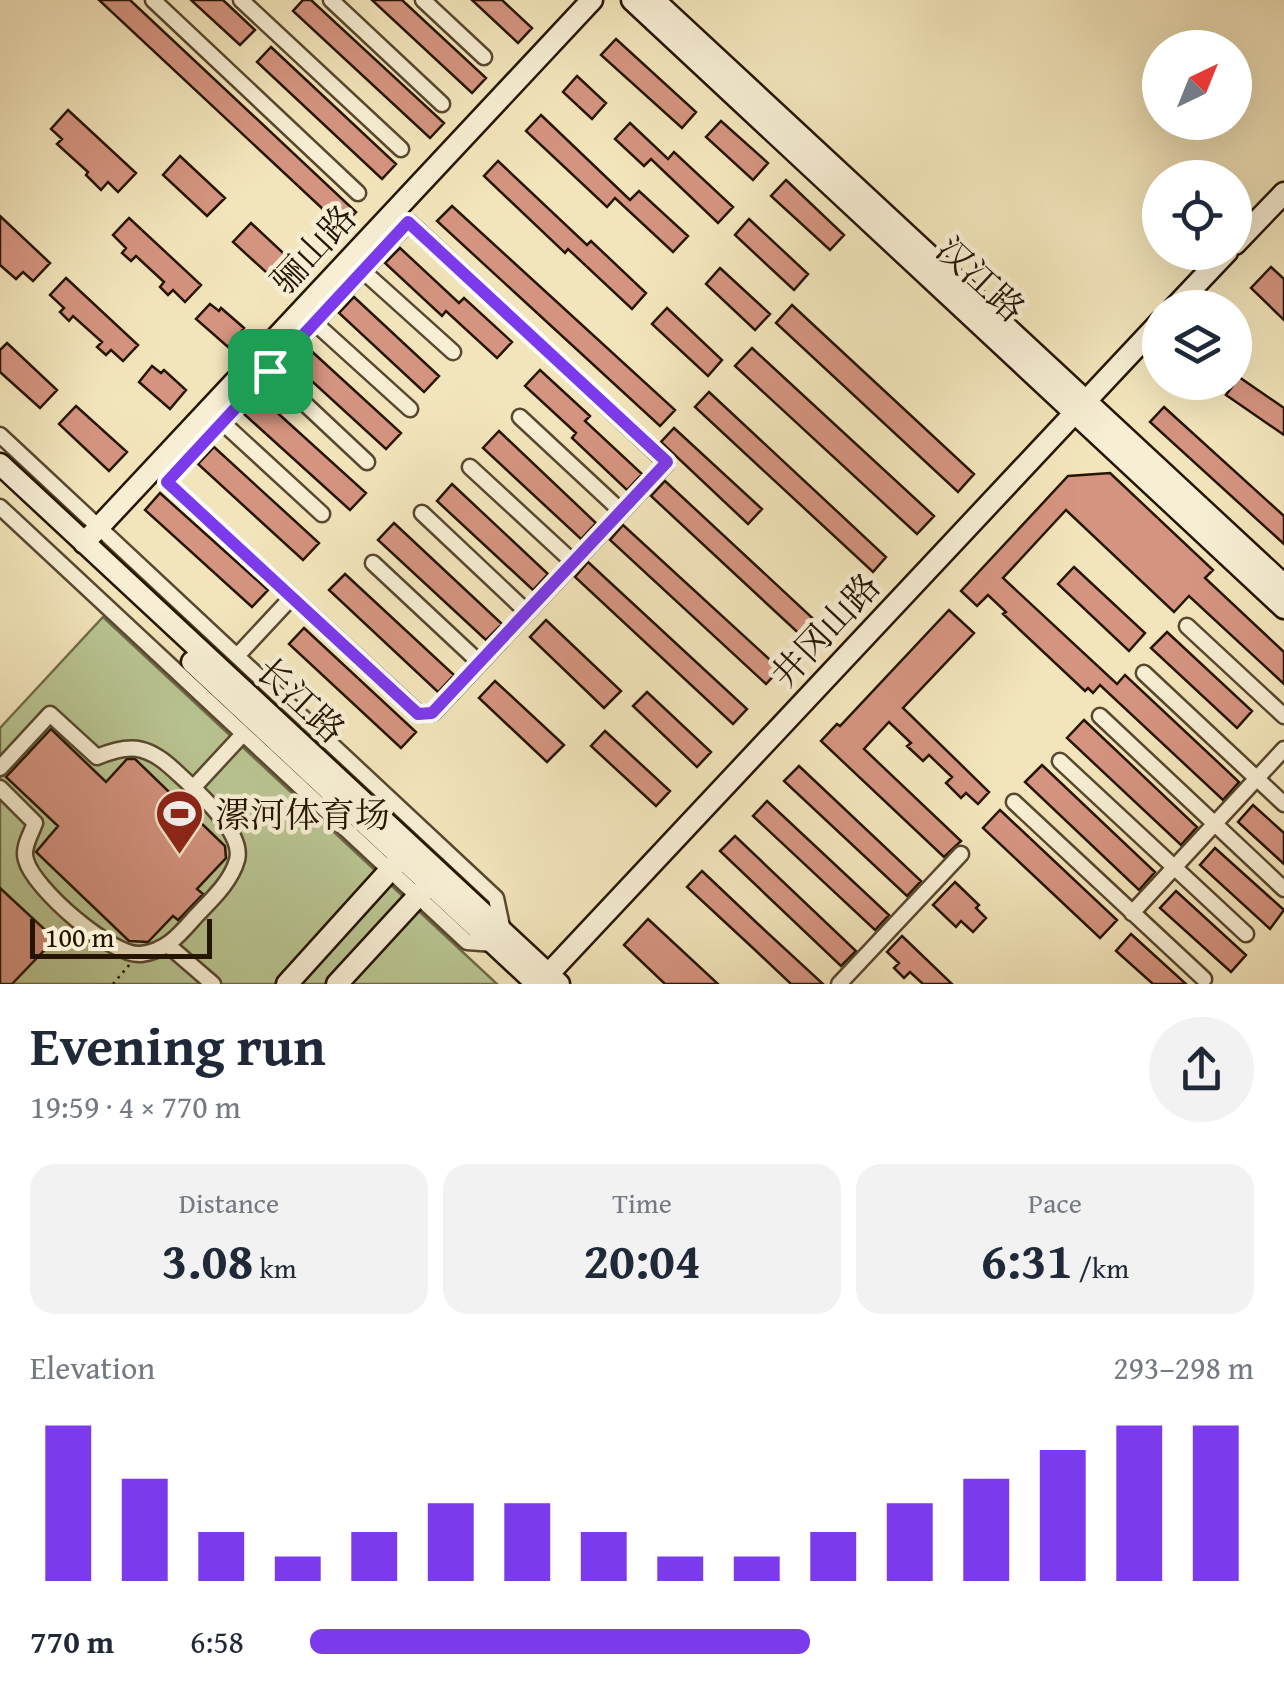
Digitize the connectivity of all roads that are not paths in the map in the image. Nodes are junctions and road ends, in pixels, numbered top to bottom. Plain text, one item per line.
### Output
1 (153, 0) edge
2 (241, 0) edge
3 (331, 0) edge
4 (423, 0) edge
5 (592, 0) edge
6 (632, 0) edge
7 (654, 0) edge
8 (484, 57) dead end
9 (442, 104) dead end
10 (401, 148) dead end
11 (358, 192) dead end
12 (1284, 193) edge
13 (1252, 226) edge
14 (1210, 270) edge
15 (364, 271) junction
16 (1191, 290) edge
17 (315, 323) junction
18 (1142, 341) edge
19 (453, 352) dead end
20 (270, 371) junction
21 (1080, 405) junction
22 (410, 410) dead end
23 (520, 416) dead end
24 (222, 422) junction
25 (0, 435) edge
26 (367, 462) dead end
27 (0, 464) edge
28 (470, 466) dead end
29 (0, 483) edge
30 (0, 507) edge
31 (620, 512) junction
32 (422, 513) dead end
33 (322, 514) dead end
34 (98, 526) junction
35 (84, 543) junction
36 (573, 562) junction
37 (372, 563) dead end
38 (1284, 585) edge
39 (292, 598) junction
40 (1284, 608) edge
41 (527, 612) junction
42 (1187, 626) dead end
43 (237, 656) junction
44 (480, 664) junction
45 (1144, 673) dead end
46 (1100, 716) dead end
47 (1284, 716) edge
48 (243, 734) junction
49 (1284, 749) edge
50 (1060, 761) dead end
51 (0, 768) edge
52 (1257, 778) junction
53 (0, 788) edge
54 (193, 788) junction
55 (1014, 802) dead end
56 (1284, 804) edge
57 (1215, 824) junction
58 (961, 854) dead end
59 (400, 858) junction
60 (1174, 868) junction
61 (1284, 888) edge
62 (423, 890) junction
63 (1132, 913) junction
64 (1246, 934) dead end
65 (499, 938) junction
66 (169, 946) junction
67 (1204, 979) dead end
68 (546, 982) edge
69 (213, 984) edge
70 (286, 984) edge
71 (337, 984) edge
72 (839, 984) edge

1 - 11 street
2 - 10 street
3 - 9 street
4 - 8 street
5 - 34 street, 骊山路
6 - 21 street, 汉江路
7 - 21 street, 汉江路
12 - 13 street
14 - 16 street
15 - 17 street
15 - 19 street
15 - 31 street
17 - 20 street
17 - 22 street
18 - 21 street, 井冈山路
20 - 24 street
20 - 26 street
21 - 38 street, 汉江路
21 - 40 street, 汉江路
21 - 68 street, 井冈山路
23 - 31 street
24 - 33 street
24 - 39 street
25 - 34 street
27 - 35 street, 长江路
28 - 36 street
29 - 59 street, 长江路
30 - 48 street
31 - 36 street
32 - 41 street
34 - 35 street, 骊山路
34 - 43 street
35 - 59 street, 长江路
36 - 41 street
37 - 44 street
39 - 43 street
39 - 44 street
41 - 44 street
42 - 47 street
43 - 65 street
45 - 52 street
46 - 57 street
48 - 54 street
48 - 59 street
49 - 52 street
50 - 60 street
51 - 54 street
52 - 56 street
52 - 57 street
53 - 66 street
54 - 66 street
55 - 63 street
57 - 60 street
57 - 61 street
58 - 72 street
59 - 62 street, 长江路
59 - 65 street, 长江路
59 - 70 street
60 - 63 street
60 - 64 street
62 - 65 street, 长江路
62 - 71 street
63 - 67 street
65 - 68 street, 长江路
66 - 69 street

